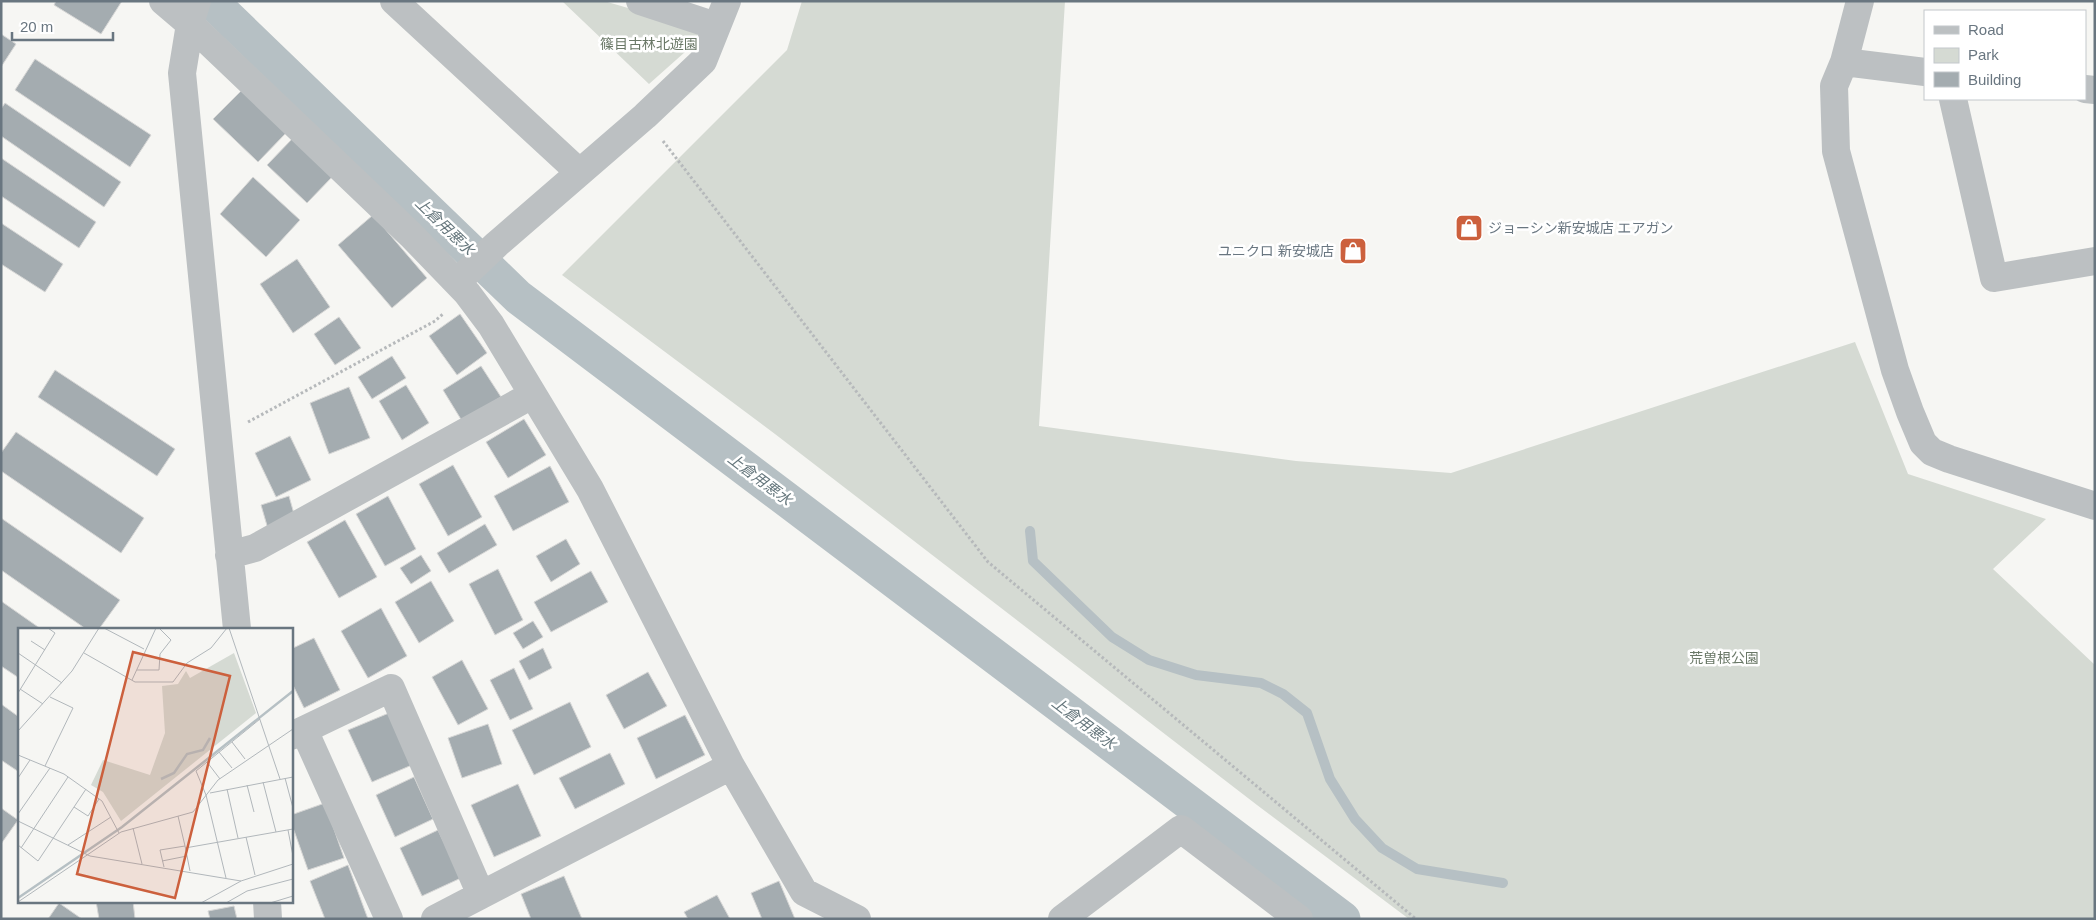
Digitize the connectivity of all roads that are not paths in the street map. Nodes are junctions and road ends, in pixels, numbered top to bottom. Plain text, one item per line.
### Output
1 (163, 1) edge
2 (394, 1) edge
3 (640, 1) edge
4 (727, 1) edge
5 (1860, 1) edge
6 (194, 13) edge
7 (716, 26) junction
8 (1844, 62) junction
9 (1924, 72) edge
10 (1953, 100) edge
11 (579, 172) junction
12 (2095, 261) edge
13 (462, 287) junction
14 (532, 395) junction
15 (2095, 506) edge
16 (229, 555) junction
17 (237, 628) edge
18 (298, 733) edge
19 (731, 766) junction
20 (266, 902) edge
21 (474, 905) edge
22 (1282, 914) edge
23 (268, 919) edge
24 (389, 919) edge
25 (435, 919) edge
26 (858, 919) edge
27 (1062, 919) edge

1 - 6 street
2 - 11 street
3 - 7 street
4 - 7 street
5 - 8 street
6 - 13 street
6 - 16 street
7 - 11 street
8 - 9 street
8 - 15 street
10 - 12 street
11 - 13 street
13 - 14 street
14 - 16 street
14 - 19 street
16 - 17 street
18 - 21 street
18 - 24 street
19 - 21 street
19 - 26 street
20 - 23 street
21 - 25 street
22 - 27 street

